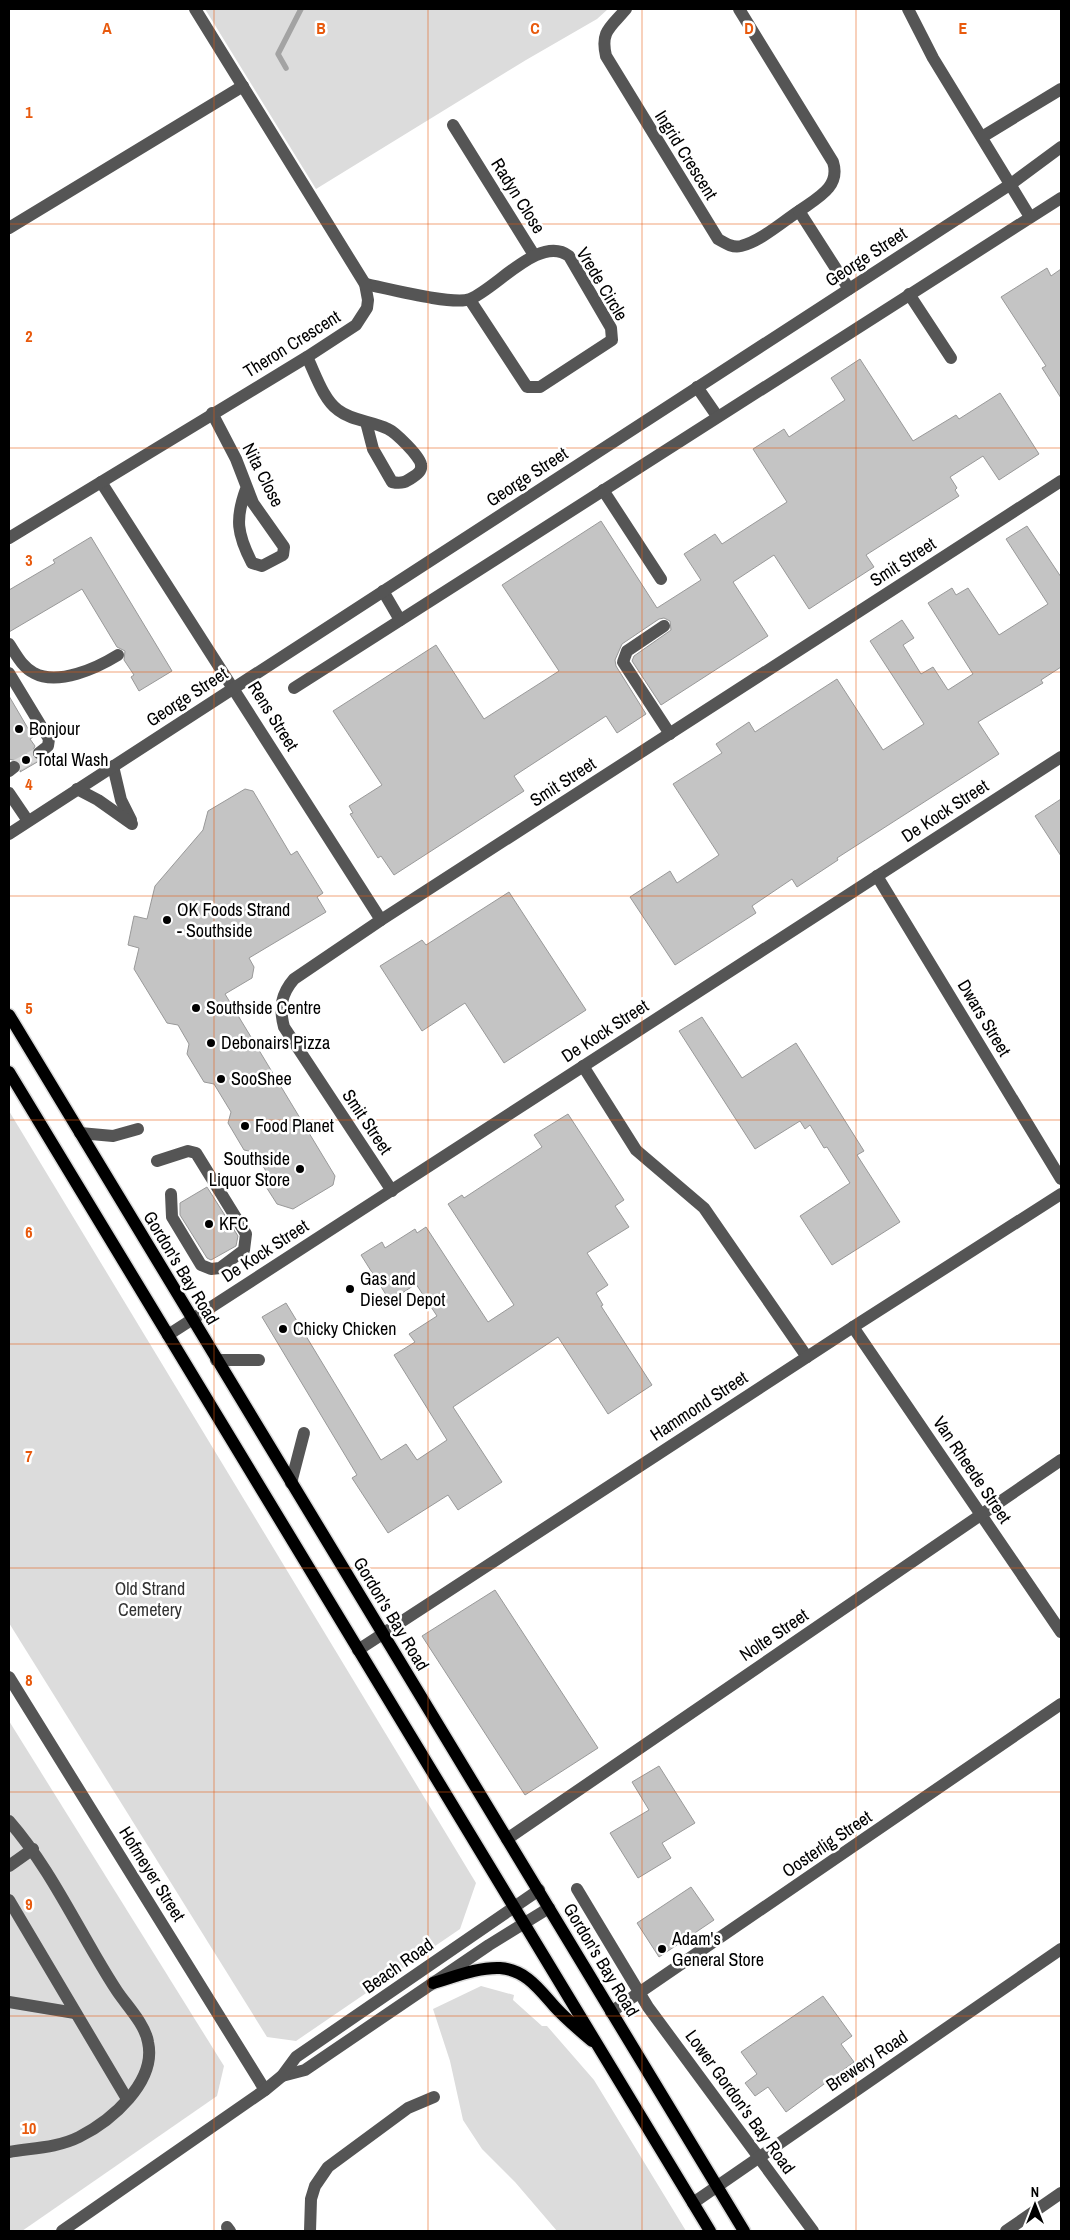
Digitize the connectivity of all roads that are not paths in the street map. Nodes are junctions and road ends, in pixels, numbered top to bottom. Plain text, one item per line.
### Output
1 (195, 9) edge
2 (626, 9) edge
3 (739, 9) edge
4 (908, 9) edge
5 (243, 86) junction
6 (1061, 89) edge
7 (453, 125) dead end
8 (982, 137) junction
9 (1061, 147) edge
10 (1011, 184) junction
11 (1061, 198) edge
12 (799, 211) junction
13 (1030, 217) junction
14 (9, 228) edge
15 (534, 255) junction
16 (365, 284) junction
17 (849, 289) junction
18 (909, 294) junction
19 (470, 300) junction
20 (307, 357) junction
21 (951, 358) dead end
22 (697, 387) junction
23 (212, 414) junction
24 (717, 416) junction
25 (366, 422) junction
26 (1061, 481) edge
27 (101, 482) junction
28 (246, 489) junction
29 (603, 490) junction
30 (9, 538) edge
31 (661, 579) dead end
32 (383, 591) junction
33 (400, 620) junction
34 (664, 626) dead end
35 (9, 644) edge
36 (118, 655) dead end
37 (9, 673) edge
38 (234, 688) junction
39 (294, 688) dead end
40 (670, 734) junction
41 (38, 753) tunnel mouth
42 (1061, 757) edge
43 (113, 766) junction
44 (77, 789) junction
45 (9, 793) edge
46 (28, 821) junction
47 (9, 834) edge
48 (877, 876) junction
49 (381, 920) junction
50 (9, 1015) edge
51 (583, 1066) junction
52 (9, 1072) edge
53 (138, 1129) dead end
54 (80, 1133) junction
55 (157, 1161) dead end
56 (1061, 1179) edge
57 (392, 1191) junction
58 (171, 1194) dead end
59 (1061, 1194) edge
60 (191, 1320) junction
61 (853, 1327) junction
62 (168, 1335) junction
63 (807, 1357) junction
64 (216, 1360) junction
65 (259, 1360) dead end
66 (304, 1433) dead end
67 (1061, 1460) edge
68 (291, 1483) junction
69 (981, 1515) junction
70 (1061, 1632) edge
71 (383, 1634) junction
72 (358, 1650) junction
73 (9, 1676) edge
74 (1061, 1704) edge
75 (9, 1821) edge
76 (507, 1839) junction
77 (33, 1849) junction
78 (9, 1866) edge
79 (577, 1889) dead end
80 (539, 1890) junction
81 (9, 1900) edge
82 (514, 1906) junction
83 (549, 1908) junction
84 (525, 1923) junction
85 (1061, 1949) edge
86 (433, 1983) junction
87 (640, 1993) junction
88 (9, 2002) edge
89 (611, 2012) junction
90 (75, 2013) junction
91 (599, 2047) junction
92 (282, 2076) junction
93 (265, 2090) junction
94 (434, 2097) dead end
95 (127, 2099) junction
96 (9, 2152) edge
97 (759, 2157) junction
98 (717, 2186) junction
99 (1061, 2193) edge
100 (693, 2203) junction
101 (62, 2231) edge
102 (310, 2231) edge
103 (710, 2231) edge
104 (744, 2231) edge
105 (813, 2231) edge
106 (1006, 2231) edge

1 - 5 street
2 - 12 street, Ingrid Crescent
3 - 12 street, Ingrid Crescent
4 - 8 street
5 - 14 street
5 - 16 street
6 - 8 street
7 - 15 street, Radyn Close
8 - 10 street
9 - 10 street, George Street
10 - 13 street
10 - 17 street, George Street
11 - 13 street
12 - 17 street
13 - 18 street
15 - 19 street, Radyn Close
15 - 19 street, Vrede Circle
16 - 19 street
16 - 20 street, Theron Crescent
17 - 22 street, George Street
18 - 21 street
18 - 24 street
20 - 23 street, Theron Crescent
20 - 25 street
22 - 24 street
22 - 32 street, George Street
23 - 27 street, Theron Crescent
23 - 28 street, Nita Close
24 - 29 street
25 - 25 street
26 - 40 street, Smit Street
27 - 30 street, Theron Crescent
27 - 38 street, Rens Street
28 - 28 street, Nita Close
29 - 31 street
29 - 33 street
32 - 33 street
32 - 38 street, George Street
33 - 39 street
34 - 40 street
35 - 36 street
37 - 41 street
38 - 43 street, George Street
38 - 49 street, Rens Street
40 - 49 street, Smit Street
42 - 48 street, De Kock Street
43 - 44 street, George Street
43 - 44 street
44 - 46 street, George Street
45 - 46 street
46 - 47 street, George Street
48 - 51 street, De Kock Street
48 - 56 street, Dwars Street
49 - 57 street, Smit Street
50 - 54 main road, Gordon's Bay Road
51 - 57 street, De Kock Street
51 - 63 street
52 - 62 main road
53 - 54 street
54 - 60 main road, Gordon's Bay Road
55 - 58 street
57 - 60 street, De Kock Street
59 - 61 street, Hammond Street
60 - 62 street, De Kock Street
60 - 64 main road, Gordon's Bay Road
61 - 63 street, Hammond Street
61 - 69 street, Van Rheede Street
62 - 72 main road
63 - 71 street, Hammond Street
64 - 65 street
64 - 68 main road, Gordon's Bay Road
66 - 68 street
67 - 69 street, Nolte Street
68 - 71 main road, Gordon's Bay Road
69 - 70 street, Van Rheede Street
69 - 76 street, Nolte Street
71 - 72 street, Hammond Street
71 - 76 main road, Gordon's Bay Road
72 - 82 main road
73 - 93 street, Hofmeyer Street
74 - 87 street, Oosterlig Street
75 - 77 street
76 - 80 main road, Gordon's Bay Road
77 - 78 street
77 - 95 street
79 - 87 street, Lower Gordon's Bay Road
80 - 82 street, Beach Road
80 - 83 main road, Gordon's Bay Road
81 - 90 street
82 - 84 main road
82 - 92 street, Beach Road
83 - 84 street, Beach Road
83 - 89 main road, Gordon's Bay Road
84 - 86 street, Beach Road
84 - 91 main road
85 - 97 street, Brewery Road
86 - 91 main road
86 - 92 street, Beach Road
87 - 89 street, Oosterlig Street
87 - 97 street, Lower Gordon's Bay Road
88 - 90 street
89 - 98 main road, Gordon's Bay Road
90 - 95 street
91 - 100 main road
92 - 93 street, Beach Road
93 - 101 street, Beach Road
94 - 102 street
95 - 96 street
97 - 98 street, Brewery Road
97 - 105 street, Lower Gordon's Bay Road
98 - 100 street, Brewery Road
98 - 104 main road, Gordon's Bay Road
99 - 106 street
100 - 103 main road

